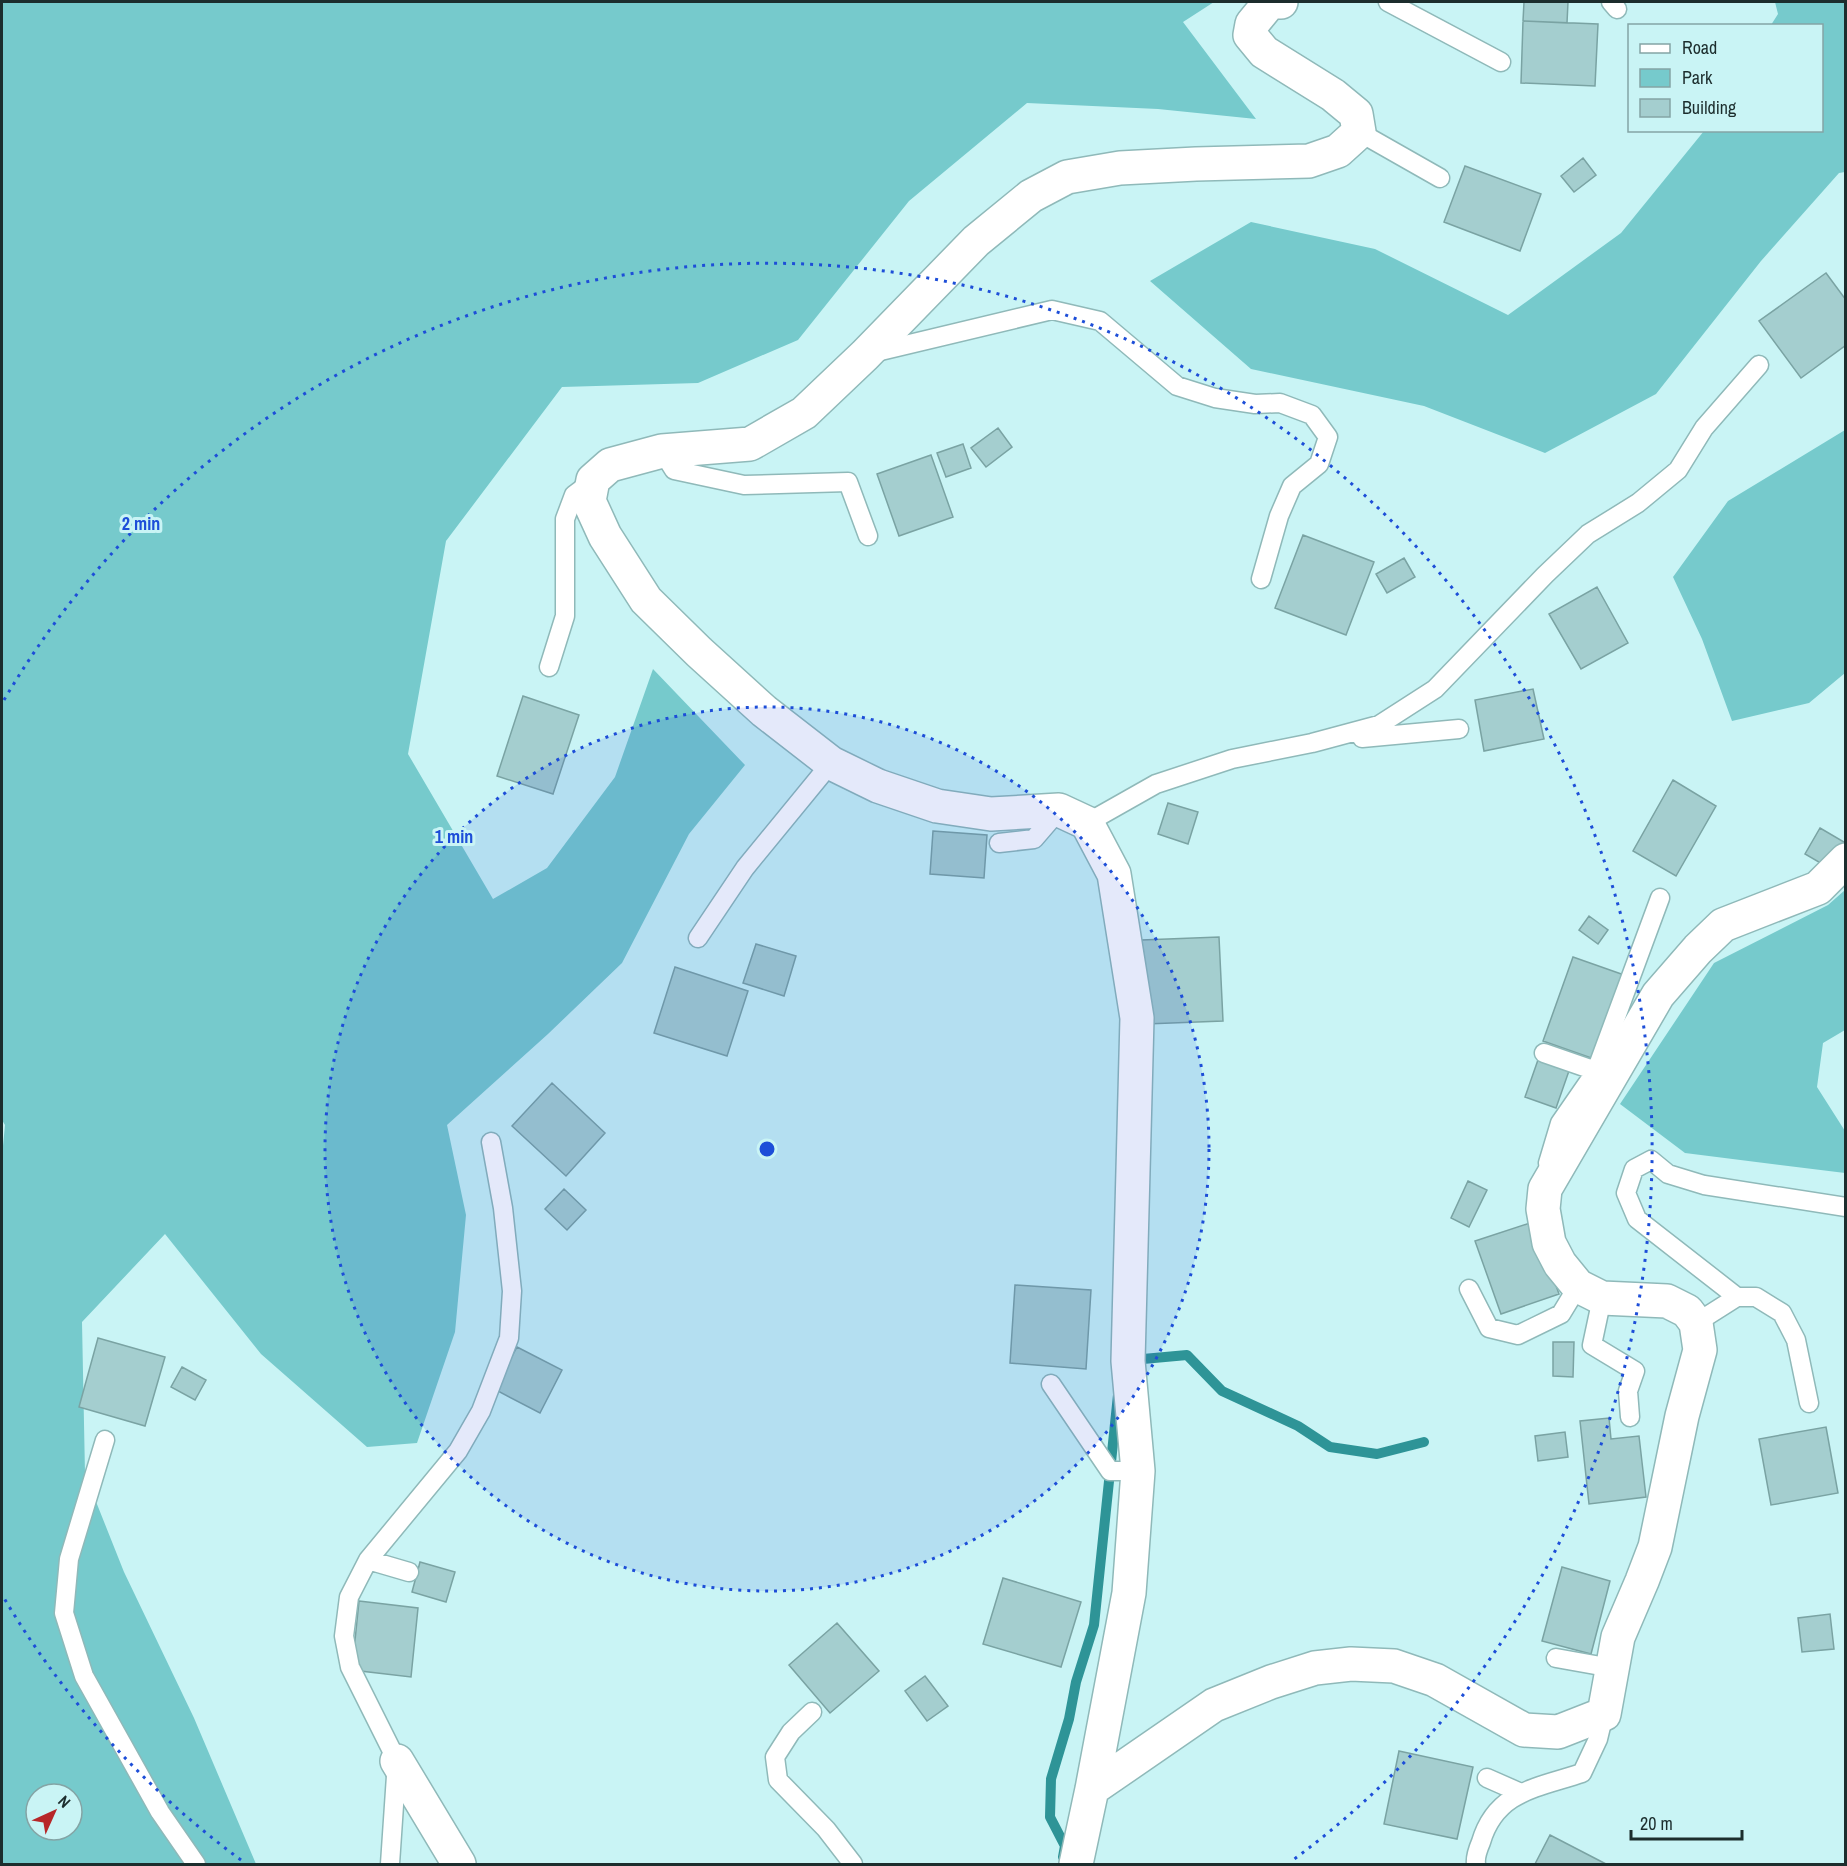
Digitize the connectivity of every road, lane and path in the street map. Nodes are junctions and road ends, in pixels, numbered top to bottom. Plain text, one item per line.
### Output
1 (1281, 2) edge
2 (1388, 2) edge
3 (1502, 62) dead end
4 (1359, 132) junction
5 (1440, 178) dead end
6 (865, 355) junction
7 (1759, 365) dead end
8 (662, 451) junction
9 (593, 480) junction
10 (868, 536) dead end
11 (1261, 579) dead end
12 (549, 667) dead end
13 (1459, 729) dead end
14 (1312, 743) junction
15 (831, 763) junction
16 (1073, 817) junction
17 (999, 843) dead end
18 (1845, 860) edge
19 (1660, 898) dead end
20 (698, 938) dead end
21 (1544, 1053) dead end
22 (1596, 1071) junction
23 (491, 1142) dead end
24 (1545, 1189) junction
25 (1845, 1207) edge
26 (1469, 1290) dead end
27 (1590, 1292) junction
28 (1737, 1297) junction
29 (1695, 1323) junction
30 (1051, 1384) dead end
31 (1809, 1402) dead end
32 (1630, 1417) dead end
33 (105, 1440) dead end
34 (1138, 1471) junction
35 (368, 1560) junction
36 (409, 1572) dead end
37 (1556, 1658) dead end
38 (1612, 1668) junction
39 (812, 1712) dead end
40 (1604, 1714) junction
41 (397, 1761) junction
42 (1487, 1778) dead end
43 (1092, 1789) junction
44 (1521, 1793) junction
45 (196, 1864) edge
46 (390, 1864) edge
47 (459, 1864) edge
48 (854, 1864) edge
49 (1076, 1864) edge
50 (1476, 1864) edge

1 - 4 street
2 - 3 lane
4 - 5 lane
4 - 6 street
6 - 8 street
6 - 11 lane
7 - 14 lane
8 - 9 street
8 - 10 lane
9 - 12 lane
9 - 15 street
13 - 14 lane
14 - 16 lane
15 - 16 street
15 - 20 lane
16 - 17 lane
16 - 34 street
18 - 24 street
19 - 22 lane
21 - 22 lane
22 - 24 lane
23 - 35 lane
24 - 27 street
25 - 28 lane
26 - 27 lane
27 - 29 street
27 - 32 lane
28 - 29 lane
28 - 31 lane
29 - 38 street
30 - 34 lane
33 - 45 lane
34 - 43 street
35 - 36 lane
35 - 41 lane
37 - 38 lane
38 - 40 street
39 - 48 lane
40 - 43 street
40 - 44 lane
41 - 46 lane
41 - 47 street
42 - 44 lane
43 - 49 street
44 - 50 lane

